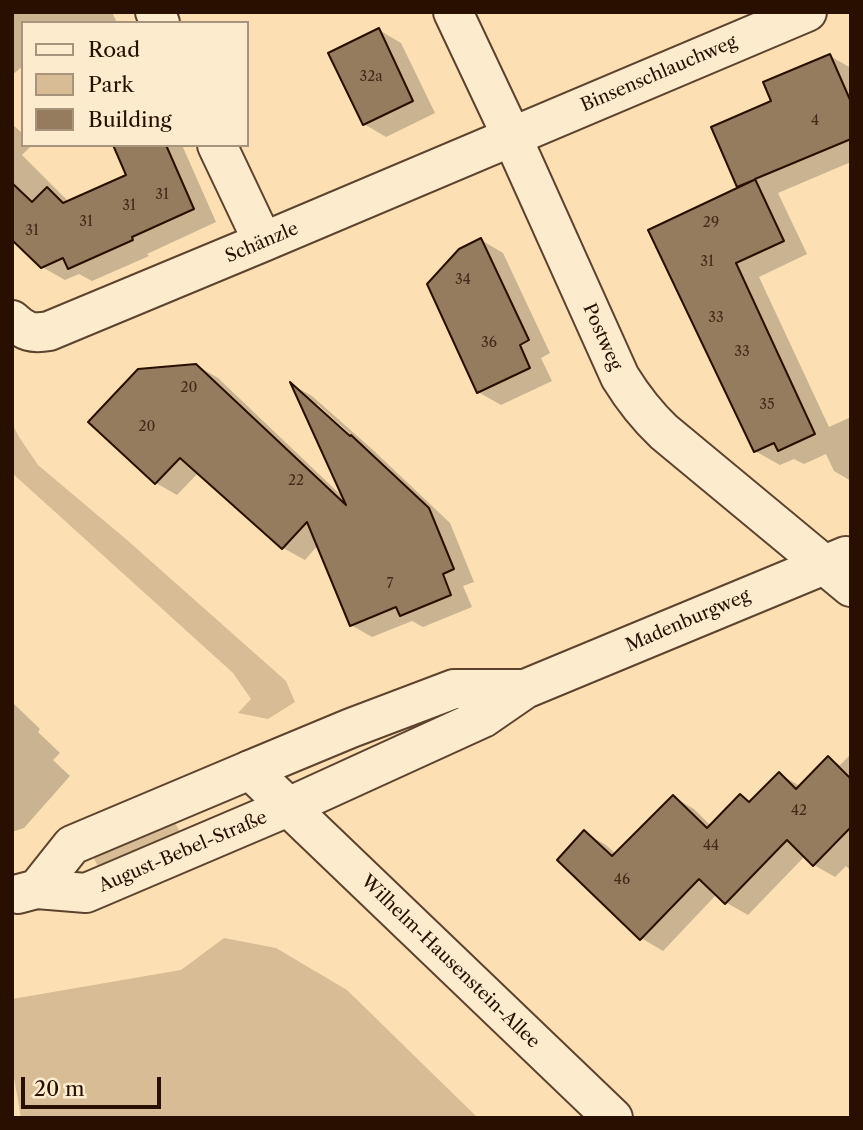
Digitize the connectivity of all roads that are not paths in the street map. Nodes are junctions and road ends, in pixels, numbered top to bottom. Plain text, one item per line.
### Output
1 (453, 12) edge
2 (807, 12) edge
3 (512, 137) junction
4 (218, 147) edge
5 (263, 242) junction
6 (12, 320) edge
7 (842, 568) edge
8 (525, 689) junction
9 (250, 770) junction
10 (288, 807) junction
11 (24, 892) edge
12 (613, 1118) edge

1 - 3 street, Postweg
2 - 3 street, Binsenschlauchweg
3 - 5 street, Schänzle
3 - 7 street, Postweg
4 - 5 street
5 - 6 street, Schänzle
7 - 8 street, Madenburgweg
8 - 9 street, Madenburgweg
8 - 10 street, Madenburgweg
9 - 10 street, Wilhelm-Hausenstein-Allee
9 - 11 street, August-Bebel-Straße
10 - 11 street, August-Bebel-Straße
10 - 12 street, Wilhelm-Hausenstein-Allee

